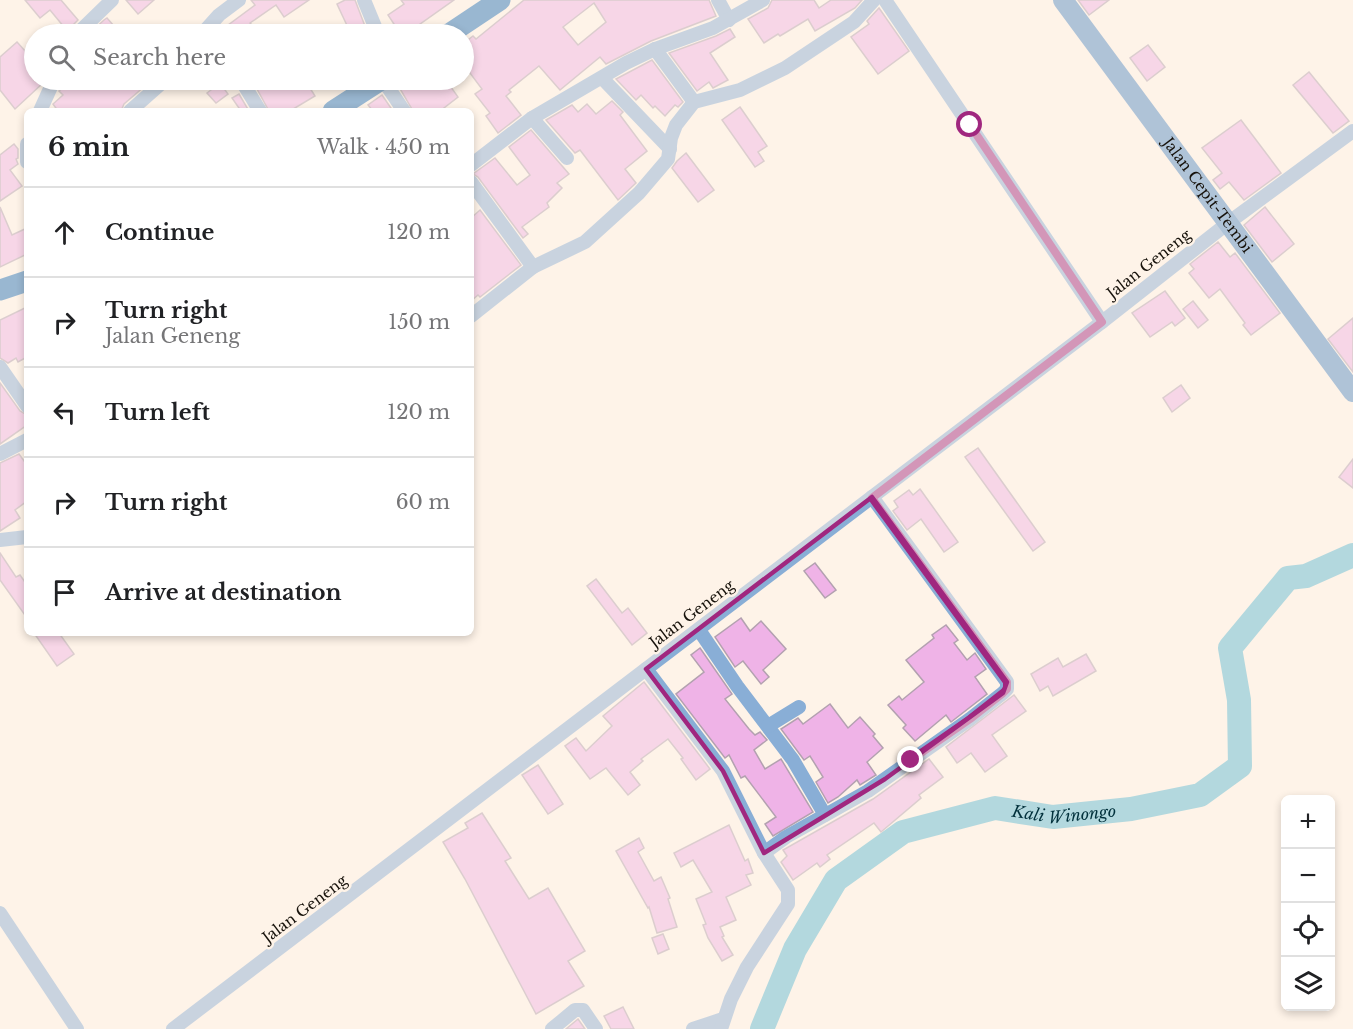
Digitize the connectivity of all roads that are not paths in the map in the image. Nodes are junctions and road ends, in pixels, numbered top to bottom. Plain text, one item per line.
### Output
1 (112, 0) edge
2 (239, 0) edge
3 (364, 0) edge
4 (500, 0) edge
5 (718, 0) edge
6 (763, 0) edge
7 (874, 0) edge
8 (885, 0) edge
9 (1063, 0) edge
10 (729, 20) junction
11 (87, 24) edge
12 (214, 24) edge
13 (374, 24) edge
14 (463, 24) edge
15 (655, 49) junction
16 (602, 78) junction
17 (49, 90) edge
18 (154, 90) edge
19 (247, 90) edge
20 (366, 90) edge
21 (389, 90) edge
22 (693, 102) junction
23 (41, 108) edge
24 (133, 108) edge
25 (258, 108) edge
26 (338, 108) edge
27 (403, 108) edge
28 (532, 118) junction
29 (1353, 131) edge
30 (670, 149) junction
31 (567, 158) dead end
32 (474, 163) edge
33 (474, 186) edge
34 (1228, 223) junction
35 (533, 267) junction
36 (24, 282) edge
37 (0, 290) edge
38 (474, 314) edge
39 (1102, 322) junction
40 (0, 367) edge
41 (1353, 392) edge
42 (24, 402) edge
43 (24, 442) edge
44 (0, 454) edge
45 (872, 498) junction
46 (24, 537) edge
47 (0, 540) edge
48 (699, 630) junction
49 (646, 669) junction
50 (799, 707) dead end
51 (768, 726) junction
52 (825, 815) junction
53 (764, 853) junction
54 (0, 913) edge
55 (722, 1024) edge
56 (77, 1029) edge
57 (173, 1029) edge
58 (552, 1029) edge
59 (596, 1029) edge
60 (693, 1029) edge

1 - 11 street
2 - 12 street
3 - 13 street
4 - 14 main road
5 - 10 street
6 - 10 street
7 - 22 street
8 - 39 street
9 - 34 main road, Jalan Cepit-Tembi
10 - 15 street
15 - 16 street
15 - 22 street
16 - 28 street
16 - 30 street
17 - 23 street
18 - 24 street
19 - 25 street
20 - 26 main road
21 - 27 street
22 - 30 street
28 - 31 street
28 - 32 street
29 - 34 street, Jalan Geneng
30 - 35 street
33 - 35 street
34 - 39 street, Jalan Geneng
34 - 41 main road, Jalan Cepit-Tembi
35 - 38 street
36 - 37 main road
39 - 45 street, Jalan Geneng
40 - 42 street
43 - 44 street
45 - 48 street, Jalan Geneng
45 - 52 street
46 - 47 street
48 - 49 street, Jalan Geneng
48 - 51 street
49 - 53 street
49 - 57 street, Jalan Geneng
50 - 51 street
51 - 52 street
52 - 53 street
53 - 55 street
54 - 56 street
55 - 60 street
58 - 59 street

